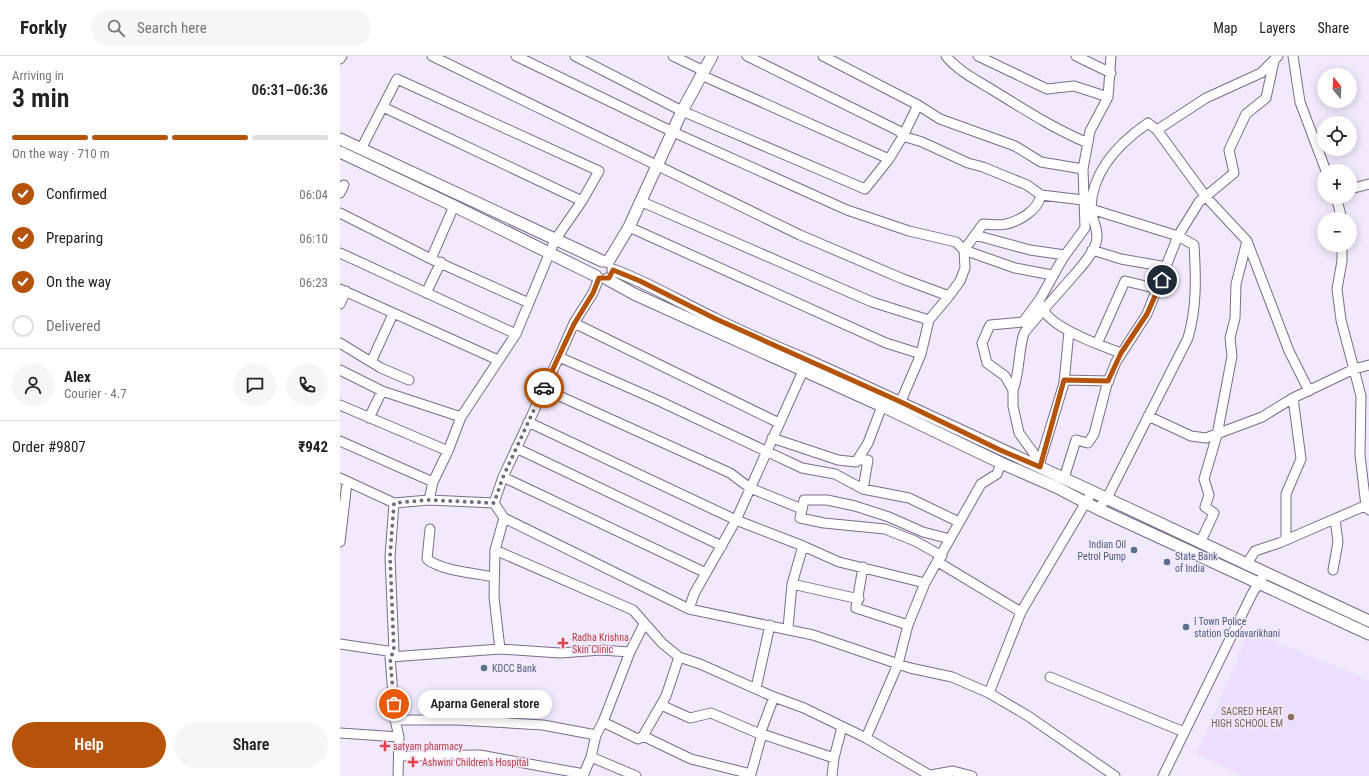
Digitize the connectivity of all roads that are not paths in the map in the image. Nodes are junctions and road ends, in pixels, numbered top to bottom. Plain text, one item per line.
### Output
1 (342, 56) edge
2 (432, 56) edge
3 (516, 56) edge
4 (575, 56) edge
5 (673, 56) edge
6 (712, 56) edge
7 (747, 56) edge
8 (823, 56) edge
9 (946, 56) edge
10 (978, 56) edge
11 (1076, 56) edge
12 (1111, 56) edge
13 (1293, 56) edge
14 (1276, 58) edge
15 (340, 60) edge
16 (702, 73) junction
17 (1111, 73) junction
18 (1108, 97) junction
19 (918, 106) junction
20 (383, 107) junction
21 (682, 111) junction
22 (1157, 130) junction
23 (673, 132) junction
24 (903, 136) junction
25 (340, 139) edge
26 (1088, 143) junction
27 (361, 150) junction
28 (340, 152) edge
29 (888, 159) junction
30 (657, 164) junction
31 (1323, 164) edge
32 (1083, 169) junction
33 (1369, 184) edge
34 (1357, 187) edge
35 (1041, 195) junction
36 (1206, 197) junction
37 (1083, 200) junction
38 (582, 201) junction
39 (640, 201) junction
40 (454, 206) junction
41 (1091, 209) junction
42 (340, 213) edge
43 (528, 227) junction
44 (629, 227) junction
45 (975, 235) junction
46 (1178, 236) junction
47 (521, 239) junction
48 (555, 240) junction
49 (1247, 241) junction
50 (964, 250) junction
51 (1092, 250) junction
52 (548, 252) junction
53 (1342, 252) edge
54 (340, 253) edge
55 (1065, 255) junction
56 (431, 259) junction
57 (441, 262) junction
58 (1168, 267) junction
59 (604, 271) junction
60 (1052, 275) junction
61 (1158, 289) junction
62 (343, 290) edge
63 (426, 293) junction
64 (949, 296) junction
65 (1040, 299) junction
66 (529, 303) junction
67 (340, 304) edge
68 (1043, 312) junction
69 (393, 314) junction
70 (929, 320) junction
71 (574, 324) junction
72 (1069, 331) junction
73 (516, 334) junction
74 (340, 343) edge
75 (1097, 344) junction
76 (1121, 353) junction
77 (921, 354) junction
78 (559, 356) junction
79 (498, 360) junction
80 (371, 362) junction
81 (1369, 365) edge
82 (1354, 369) junction
83 (340, 370) edge
84 (803, 371) junction
85 (409, 380) dead end
86 (1064, 380) junction
87 (1108, 381) junction
88 (544, 389) junction
89 (1013, 390) junction
90 (1309, 390) junction
91 (382, 391) junction
92 (1293, 398) junction
93 (901, 402) junction
94 (340, 405) edge
95 (882, 406) junction
96 (1148, 416) junction
97 (461, 417) junction
98 (369, 418) junction
99 (528, 422) junction
100 (779, 423) junction
101 (1217, 435) junction
102 (772, 438) junction
103 (340, 441) edge
104 (516, 448) junction
105 (448, 451) junction
106 (766, 452) junction
107 (857, 460) junction
108 (1001, 463) junction
109 (1040, 464) junction
110 (503, 477) junction
111 (1064, 478) junction
112 (344, 480) edge
113 (432, 482) junction
114 (750, 488) junction
115 (863, 488) junction
116 (1093, 491) junction
117 (1107, 498) junction
118 (428, 500) junction
119 (1086, 502) junction
120 (394, 503) junction
121 (494, 503) junction
122 (1368, 507) edge
123 (1098, 509) junction
124 (801, 513) junction
125 (504, 518) junction
126 (1335, 519) junction
127 (736, 520) junction
128 (959, 522) junction
129 (430, 529) dead end
130 (950, 539) junction
131 (1286, 540) junction
132 (340, 542) edge
133 (1200, 543) junction
134 (722, 546) junction
135 (803, 546) junction
136 (495, 550) junction
137 (940, 559) junction
138 (863, 567) junction
139 (1248, 569) junction
140 (1333, 570) dead end
141 (706, 573) junction
142 (494, 577) junction
143 (1262, 578) junction
144 (925, 583) junction
145 (792, 584) junction
146 (1287, 590) junction
147 (859, 599) junction
148 (689, 609) junction
149 (1021, 612) junction
150 (1369, 621) edge
151 (644, 624) junction
152 (770, 625) junction
153 (908, 625) junction
154 (788, 628) junction
155 (1369, 634) edge
156 (340, 644) edge
157 (500, 649) junction
158 (630, 652) junction
159 (392, 654) junction
160 (679, 657) junction
161 (898, 664) junction
162 (1050, 677) dead end
163 (756, 688) junction
164 (989, 693) junction
165 (774, 697) junction
166 (661, 705) junction
167 (395, 720) junction
168 (603, 722) junction
169 (842, 727) junction
170 (1184, 732) junction
171 (340, 733) edge
172 (761, 734) junction
173 (596, 735) junction
174 (643, 736) junction
175 (399, 737) junction
176 (866, 738) junction
177 (399, 756) junction
178 (591, 757) junction
179 (834, 758) junction
180 (583, 775) edge
181 (751, 775) edge
182 (931, 775) edge
183 (398, 776) edge
184 (636, 776) edge
185 (832, 776) edge
186 (972, 776) edge
187 (1115, 776) edge
188 (1163, 776) edge

1 - 15 street
2 - 30 street
3 - 23 street
4 - 21 street
5 - 16 street
6 - 16 main road
7 - 24 street
8 - 19 street
9 - 26 street
10 - 18 street
11 - 17 street
12 - 17 street
13 - 31 street
14 - 22 street
14 - 36 street
16 - 21 main road
16 - 29 street
17 - 18 street
18 - 26 street
19 - 24 street
19 - 32 street
20 - 27 street
20 - 38 street
20 - 38 street
21 - 23 main road
21 - 29 street
22 - 36 street
22 - 41 street
23 - 30 main road
23 - 50 street
24 - 29 street
24 - 35 street
25 - 27 main road
26 - 32 street
27 - 43 main road
28 - 40 main road
30 - 39 main road
30 - 64 street
32 - 37 street
33 - 34 street
35 - 37 street
35 - 45 street
36 - 46 street
36 - 49 street
37 - 41 street
37 - 55 street
38 - 48 street
39 - 44 main road
39 - 70 street
40 - 47 main road
40 - 56 street
41 - 46 street
41 - 51 street
42 - 56 street
43 - 47 main road
43 - 48 main road
44 - 59 main road
44 - 77 street
45 - 50 street
45 - 55 street
46 - 58 street
46 - 96 street
47 - 52 main road
48 - 52 street
48 - 59 main road
49 - 90 street
49 - 101 street
50 - 60 street
50 - 64 street
51 - 58 street
51 - 68 street
52 - 59 main road
52 - 66 street
53 - 82 street
54 - 63 street
55 - 60 street
56 - 57 street
57 - 63 street
57 - 66 street
58 - 61 street
59 - 71 street
59 - 84 main road
59 - 93 main road
60 - 65 street
61 - 75 street
61 - 76 street
62 - 67 street
62 - 69 street
63 - 73 street
64 - 70 street
65 - 68 street
65 - 89 street
66 - 73 street
68 - 72 street
68 - 89 street
69 - 79 street
69 - 80 street
70 - 77 street
71 - 78 street
71 - 100 street
72 - 75 street
72 - 86 street
73 - 79 street
74 - 80 street
75 - 76 street
76 - 87 street
77 - 93 street
78 - 88 street
78 - 106 street
79 - 97 street
80 - 85 street
81 - 82 street
82 - 90 street
82 - 122 street
83 - 91 street
84 - 95 main road
84 - 100 street
86 - 87 street
86 - 109 street
87 - 111 street
88 - 99 street
88 - 114 street
89 - 109 street
90 - 92 street
91 - 97 street
91 - 98 street
92 - 101 street
92 - 131 street
93 - 109 main road
94 - 98 street
95 - 107 street
95 - 108 main road
96 - 101 street
96 - 117 street
97 - 105 street
98 - 105 street
99 - 104 street
99 - 127 street
100 - 102 street
101 - 133 street
102 - 106 street
102 - 107 street
103 - 113 street
104 - 110 street
104 - 134 street
105 - 113 street
106 - 114 street
106 - 115 street
107 - 115 street
108 - 119 main road
108 - 128 street
109 - 111 main road
110 - 121 street
110 - 141 street
111 - 116 main road
112 - 120 street
112 - 132 street
113 - 118 street
114 - 124 street
114 - 127 street
115 - 128 street
116 - 117 main road
116 - 119 street
117 - 123 street
117 - 133 main road
118 - 120 street
118 - 121 street
119 - 123 main road
119 - 149 street
120 - 159 street
121 - 125 street
122 - 126 street
123 - 139 main road
124 - 130 street
124 - 137 street
125 - 136 street
125 - 148 street
126 - 131 street
126 - 140 street
127 - 134 street
127 - 135 street
128 - 130 street
129 - 142 street
130 - 137 street
131 - 139 street
133 - 139 main road
134 - 141 street
135 - 138 street
135 - 145 street
136 - 142 street
136 - 151 street
137 - 144 street
137 - 149 street
138 - 144 street
138 - 147 street
139 - 143 main road
141 - 148 street
142 - 157 street
143 - 146 main road
143 - 170 street
144 - 153 street
145 - 147 street
145 - 154 street
146 - 150 main road
146 - 155 main road
147 - 153 street
148 - 152 street
149 - 164 street
151 - 158 street
151 - 160 street
152 - 154 street
152 - 163 street
153 - 161 street
154 - 161 street
156 - 159 street
157 - 158 street
157 - 159 street
158 - 168 street
159 - 167 street
160 - 163 street
160 - 166 street
161 - 164 street
161 - 176 street
162 - 170 street
163 - 165 street
164 - 187 street
165 - 169 street
165 - 172 street
166 - 172 street
166 - 174 street
167 - 173 street
167 - 175 street
168 - 173 street
168 - 174 street
169 - 176 street
169 - 179 street
170 - 188 street
171 - 175 street
172 - 179 street
172 - 181 street
173 - 178 street
174 - 181 street
175 - 177 street
176 - 182 street
177 - 180 street
177 - 183 street
178 - 180 street
178 - 184 street
179 - 185 street
182 - 186 street

